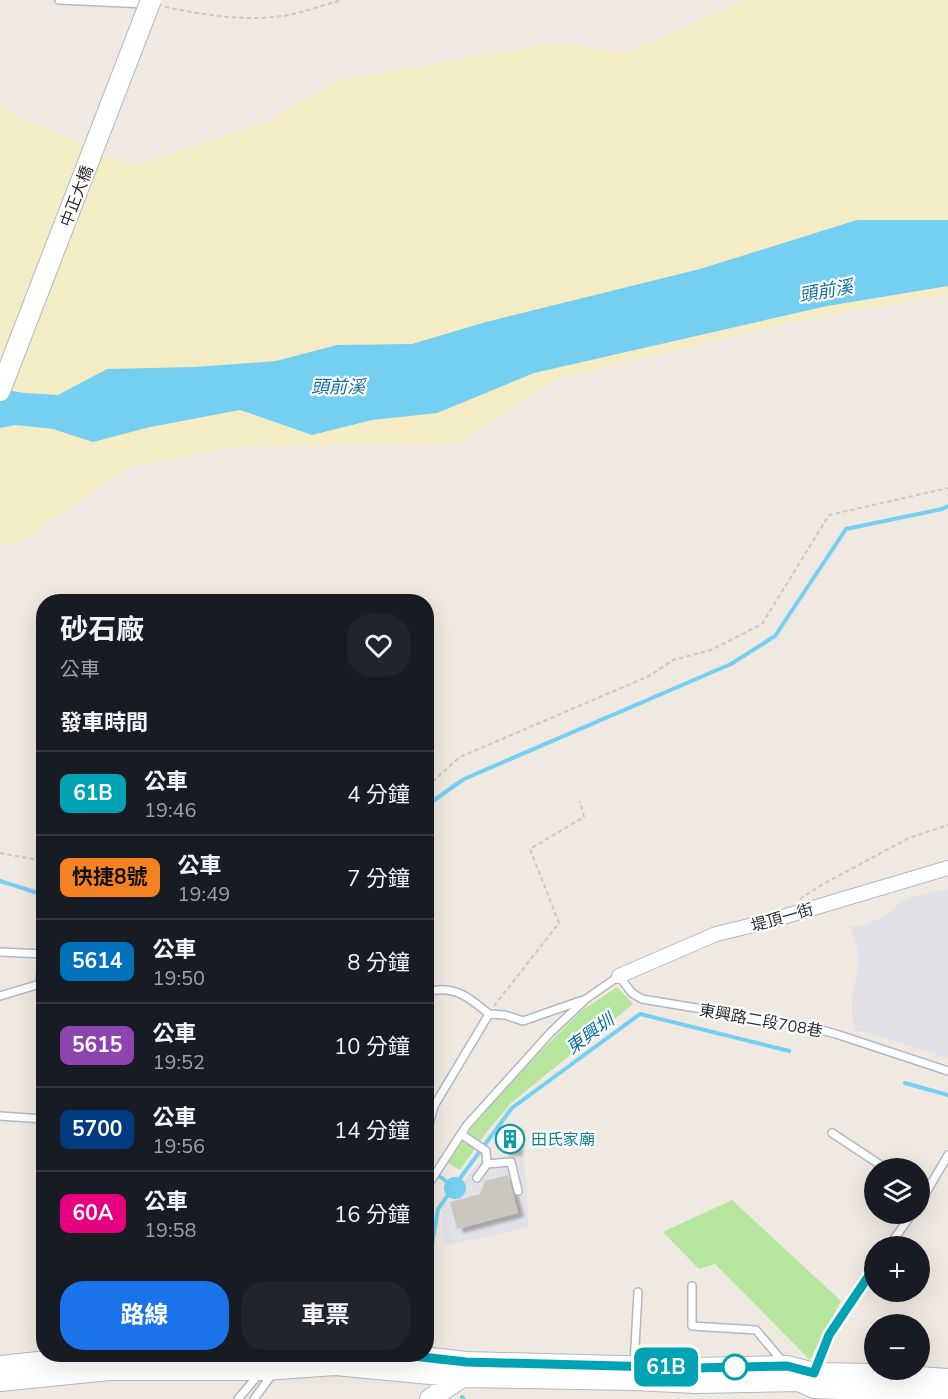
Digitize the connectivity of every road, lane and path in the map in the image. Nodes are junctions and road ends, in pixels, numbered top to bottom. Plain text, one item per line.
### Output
1 (59, 0) edge
2 (342, 0) edge
3 (152, 2) edge
4 (0, 391) edge
5 (948, 488) edge
6 (434, 780) edge
7 (580, 801) dead end
8 (948, 825) edge
9 (0, 853) edge
10 (36, 860) edge
11 (948, 867) edge
12 (795, 902) dead end
13 (0, 952) edge
14 (36, 954) edge
15 (619, 976) junction
16 (36, 985) edge
17 (434, 989) edge
18 (0, 996) edge
19 (586, 999) junction
20 (489, 1014) junction
21 (948, 1071) edge
22 (434, 1106) edge
23 (0, 1116) edge
24 (36, 1118) edge
25 (832, 1133) dead end
26 (461, 1134) junction
27 (948, 1155) edge
28 (870, 1158) edge
29 (487, 1164) junction
30 (434, 1176) edge
31 (477, 1178) dead end
32 (930, 1181) edge
33 (518, 1191) dead end
34 (864, 1283) edge
35 (692, 1286) dead end
36 (638, 1292) dead end
37 (37, 1362) edge
38 (430, 1362) edge
39 (0, 1366) edge
40 (787, 1366) junction
41 (270, 1367) edge
42 (464, 1370) junction
43 (634, 1373) junction
44 (695, 1375) junction
45 (948, 1379) edge
46 (0, 1381) edge
47 (814, 1381) junction
48 (948, 1396) edge
49 (238, 1399) edge
50 (254, 1399) edge
51 (430, 1399) edge

1 - 3 lane
2 - 3 path
3 - 4 main road, 中正大橋, bridge
5 - 6 path
7 - 20 path
8 - 12 path
9 - 10 path
11 - 15 street, 堤頂一街
13 - 14 lane
15 - 19 lane
15 - 21 lane, 東興路二段708巷
16 - 18 lane
17 - 20 lane
19 - 20 lane
19 - 26 lane
20 - 22 lane
23 - 24 lane
25 - 28 lane
26 - 29 lane
26 - 30 lane
27 - 32 lane
29 - 31 lane
29 - 33 lane
34 - 47 lane
35 - 40 lane
36 - 43 lane
37 - 39 main road
38 - 42 main road
40 - 44 main road
40 - 47 main road
41 - 42 main road
41 - 46 main road
41 - 49 lane
41 - 50 lane
42 - 43 main road
42 - 51 main road
43 - 44 main road
44 - 47 main road
45 - 47 main road
47 - 48 main road

